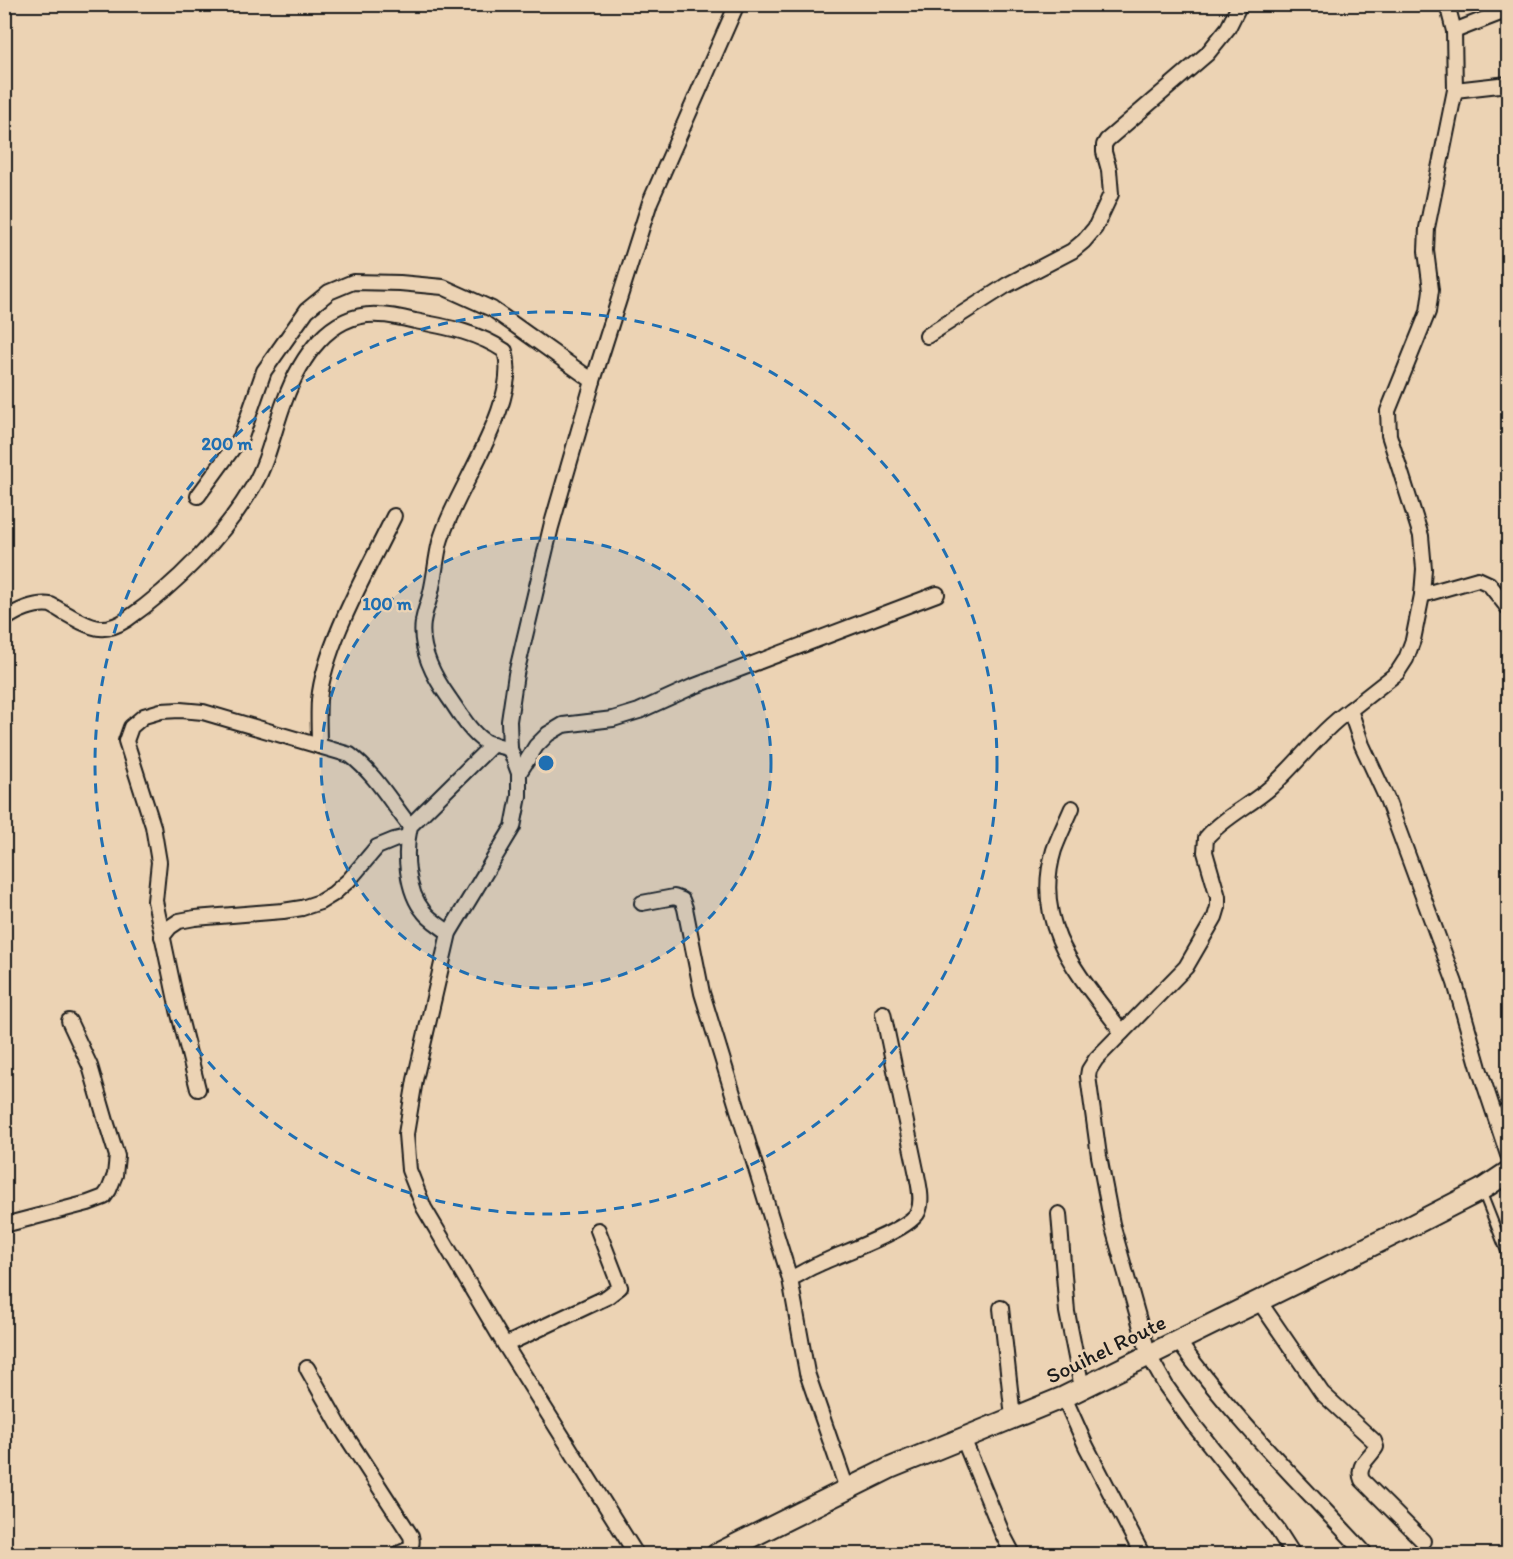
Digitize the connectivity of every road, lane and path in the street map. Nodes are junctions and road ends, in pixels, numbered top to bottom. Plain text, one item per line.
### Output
1 (737, 4) edge
2 (1240, 4) edge
3 (1447, 4) edge
4 (1509, 10) edge
5 (1454, 31) junction
6 (1509, 84) edge
7 (1455, 90) junction
8 (927, 336) dead end
9 (593, 381) junction
10 (198, 496) dead end
11 (394, 516) dead end
12 (937, 594) dead end
13 (1422, 595) junction
14 (1509, 608) edge
15 (4, 620) edge
16 (1350, 710) junction
17 (493, 744) junction
18 (319, 746) junction
19 (510, 749) junction
20 (519, 773) junction
21 (1072, 808) dead end
22 (409, 832) junction
23 (642, 903) dead end
24 (449, 933) junction
25 (162, 937) junction
26 (883, 1013) dead end
27 (69, 1021) dead end
28 (1122, 1032) junction
29 (198, 1089) dead end
30 (1509, 1155) edge
31 (1509, 1172) edge
32 (1481, 1190) junction
33 (1059, 1214) dead end
34 (4, 1225) edge
35 (598, 1230) dead end
36 (1509, 1258) edge
37 (790, 1279) junction
38 (1259, 1301) junction
39 (1001, 1308) dead end
40 (1178, 1341) junction
41 (505, 1345) junction
42 (1149, 1356) junction
43 (307, 1368) dead end
44 (1082, 1388) junction
45 (1064, 1397) junction
46 (1013, 1417) junction
47 (963, 1438) junction
48 (847, 1489) junction
49 (1423, 1541) dead end
50 (729, 1552) edge
51 (1364, 1552) dead end
52 (398, 1554) edge
53 (636, 1554) edge
54 (1013, 1554) edge
55 (1142, 1554) edge
56 (1293, 1554) edge

1 - 9 street
2 - 8 street
3 - 5 street
4 - 5 street
5 - 7 street
6 - 7 street
7 - 13 street
9 - 10 street
9 - 19 street
11 - 18 street
12 - 20 street
13 - 14 street
13 - 16 street
15 - 17 street
16 - 28 street
16 - 30 street
17 - 19 street
17 - 22 street
18 - 22 street
18 - 25 street
19 - 20 street
20 - 24 street
21 - 28 street
22 - 24 street
22 - 25 street
23 - 37 street
24 - 41 street
25 - 29 street
26 - 37 street
27 - 34 street
28 - 42 street
31 - 32 main road, Souihel Route
32 - 36 lane
32 - 38 main road, Souihel Route
33 - 44 street
35 - 41 street
37 - 48 street
38 - 40 main road, Souihel Route
38 - 49 street
39 - 46 street
40 - 42 main road, Souihel Route
40 - 51 street
41 - 53 street
42 - 44 main road, Souihel Route
42 - 56 street
43 - 52 street
44 - 45 main road, Souihel Route
45 - 46 main road, Souihel Route
45 - 55 street
46 - 47 main road, Souihel Route
47 - 48 main road, Souihel Route
47 - 54 street
48 - 50 main road, Souihel Route

